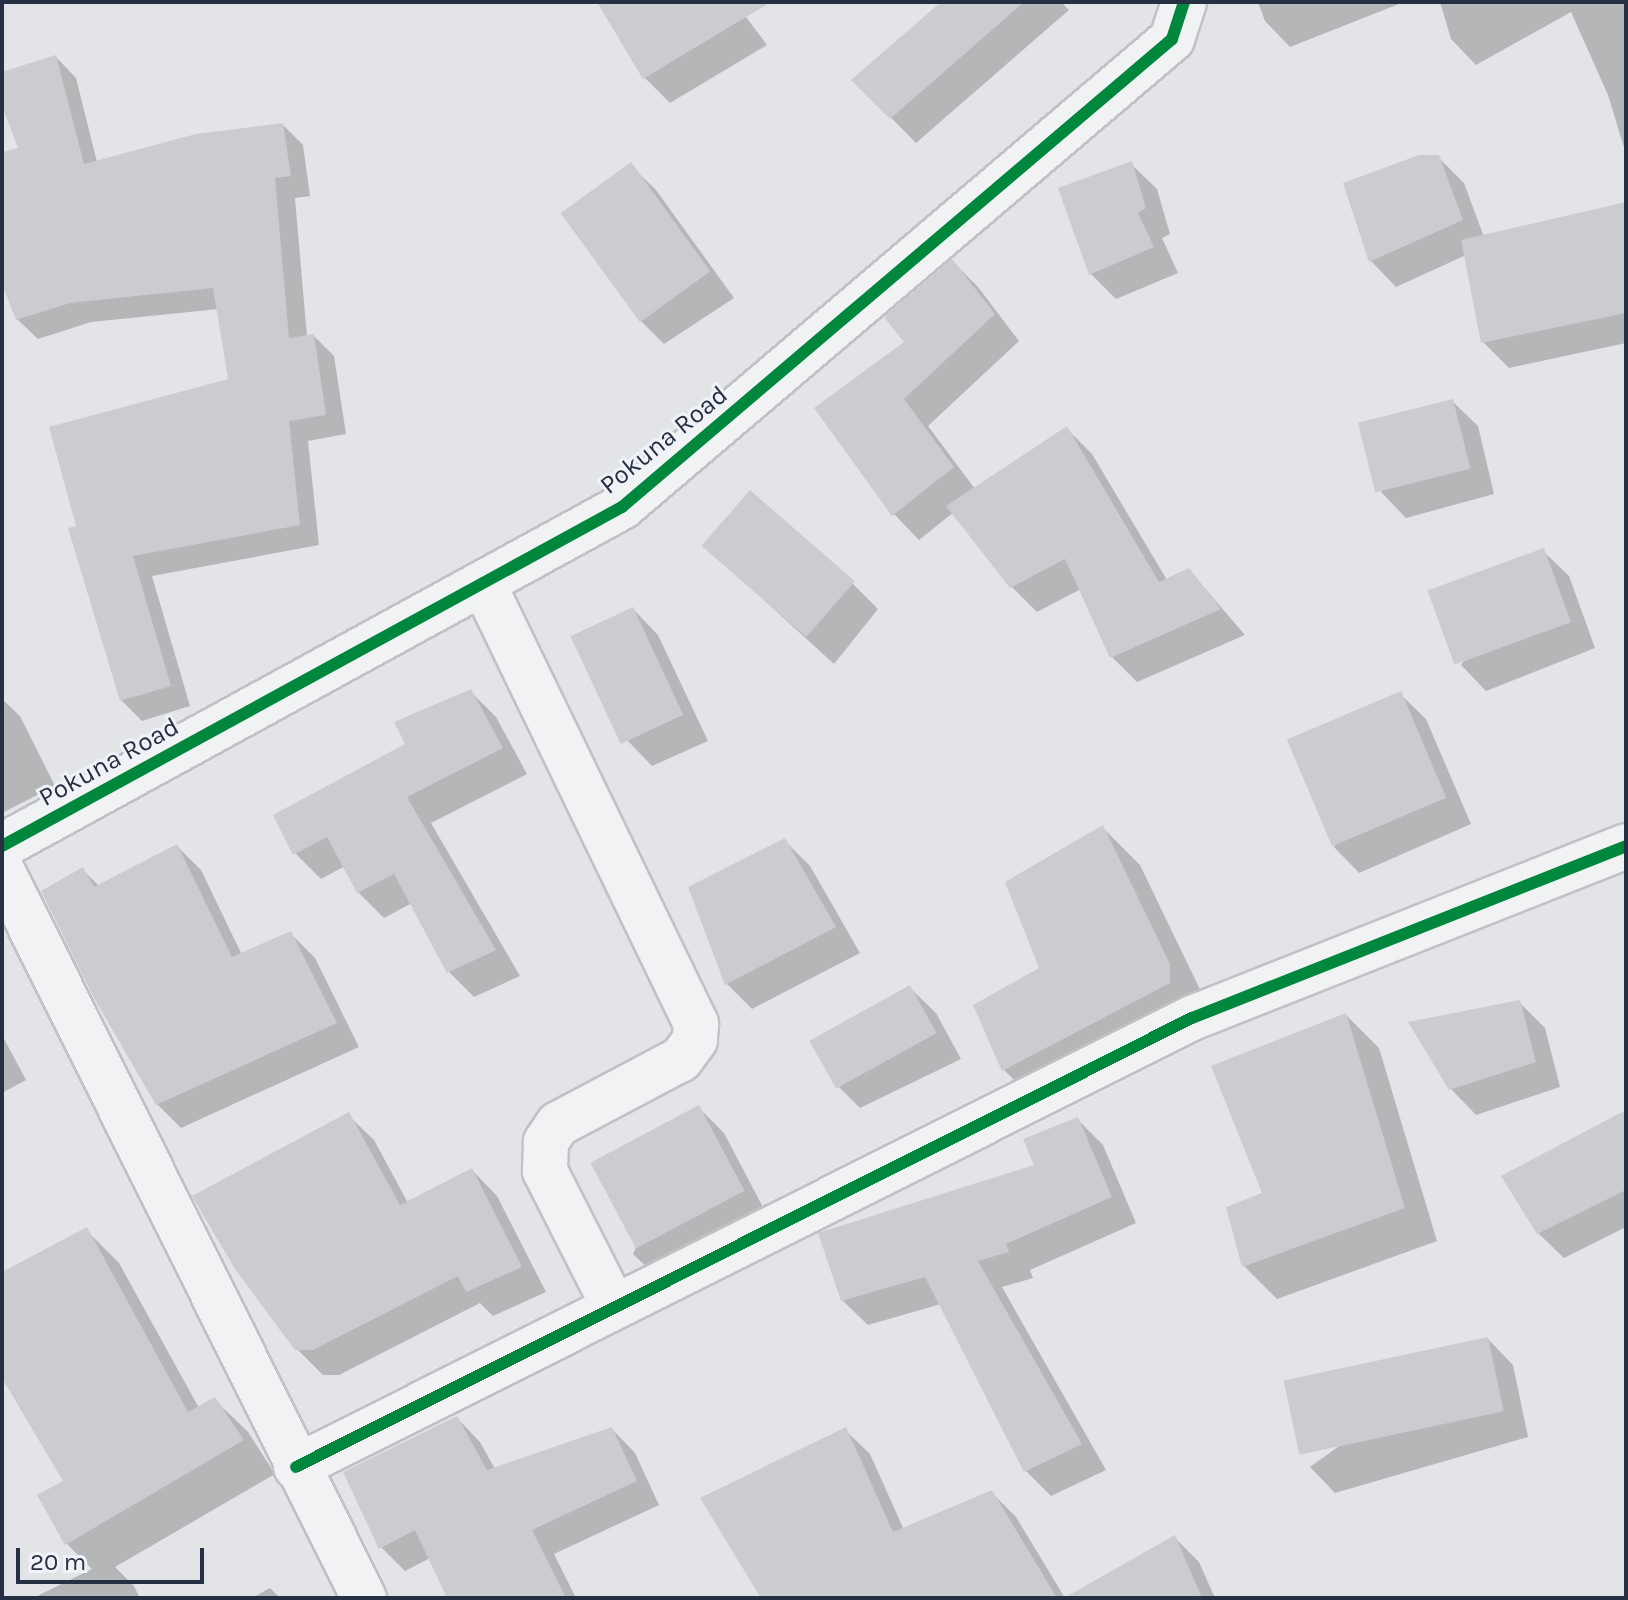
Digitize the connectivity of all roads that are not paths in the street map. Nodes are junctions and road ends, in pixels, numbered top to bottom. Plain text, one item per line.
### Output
1 (1184, 2) edge
2 (483, 583) junction
3 (2, 846) edge
4 (1626, 846) edge
5 (2, 870) edge
6 (613, 1305) junction
7 (296, 1467) junction
8 (364, 1598) edge

1 - 2 street, Pokuna Road
2 - 3 street, Pokuna Road
2 - 6 street
4 - 6 street
5 - 7 street
6 - 7 street
7 - 8 street

